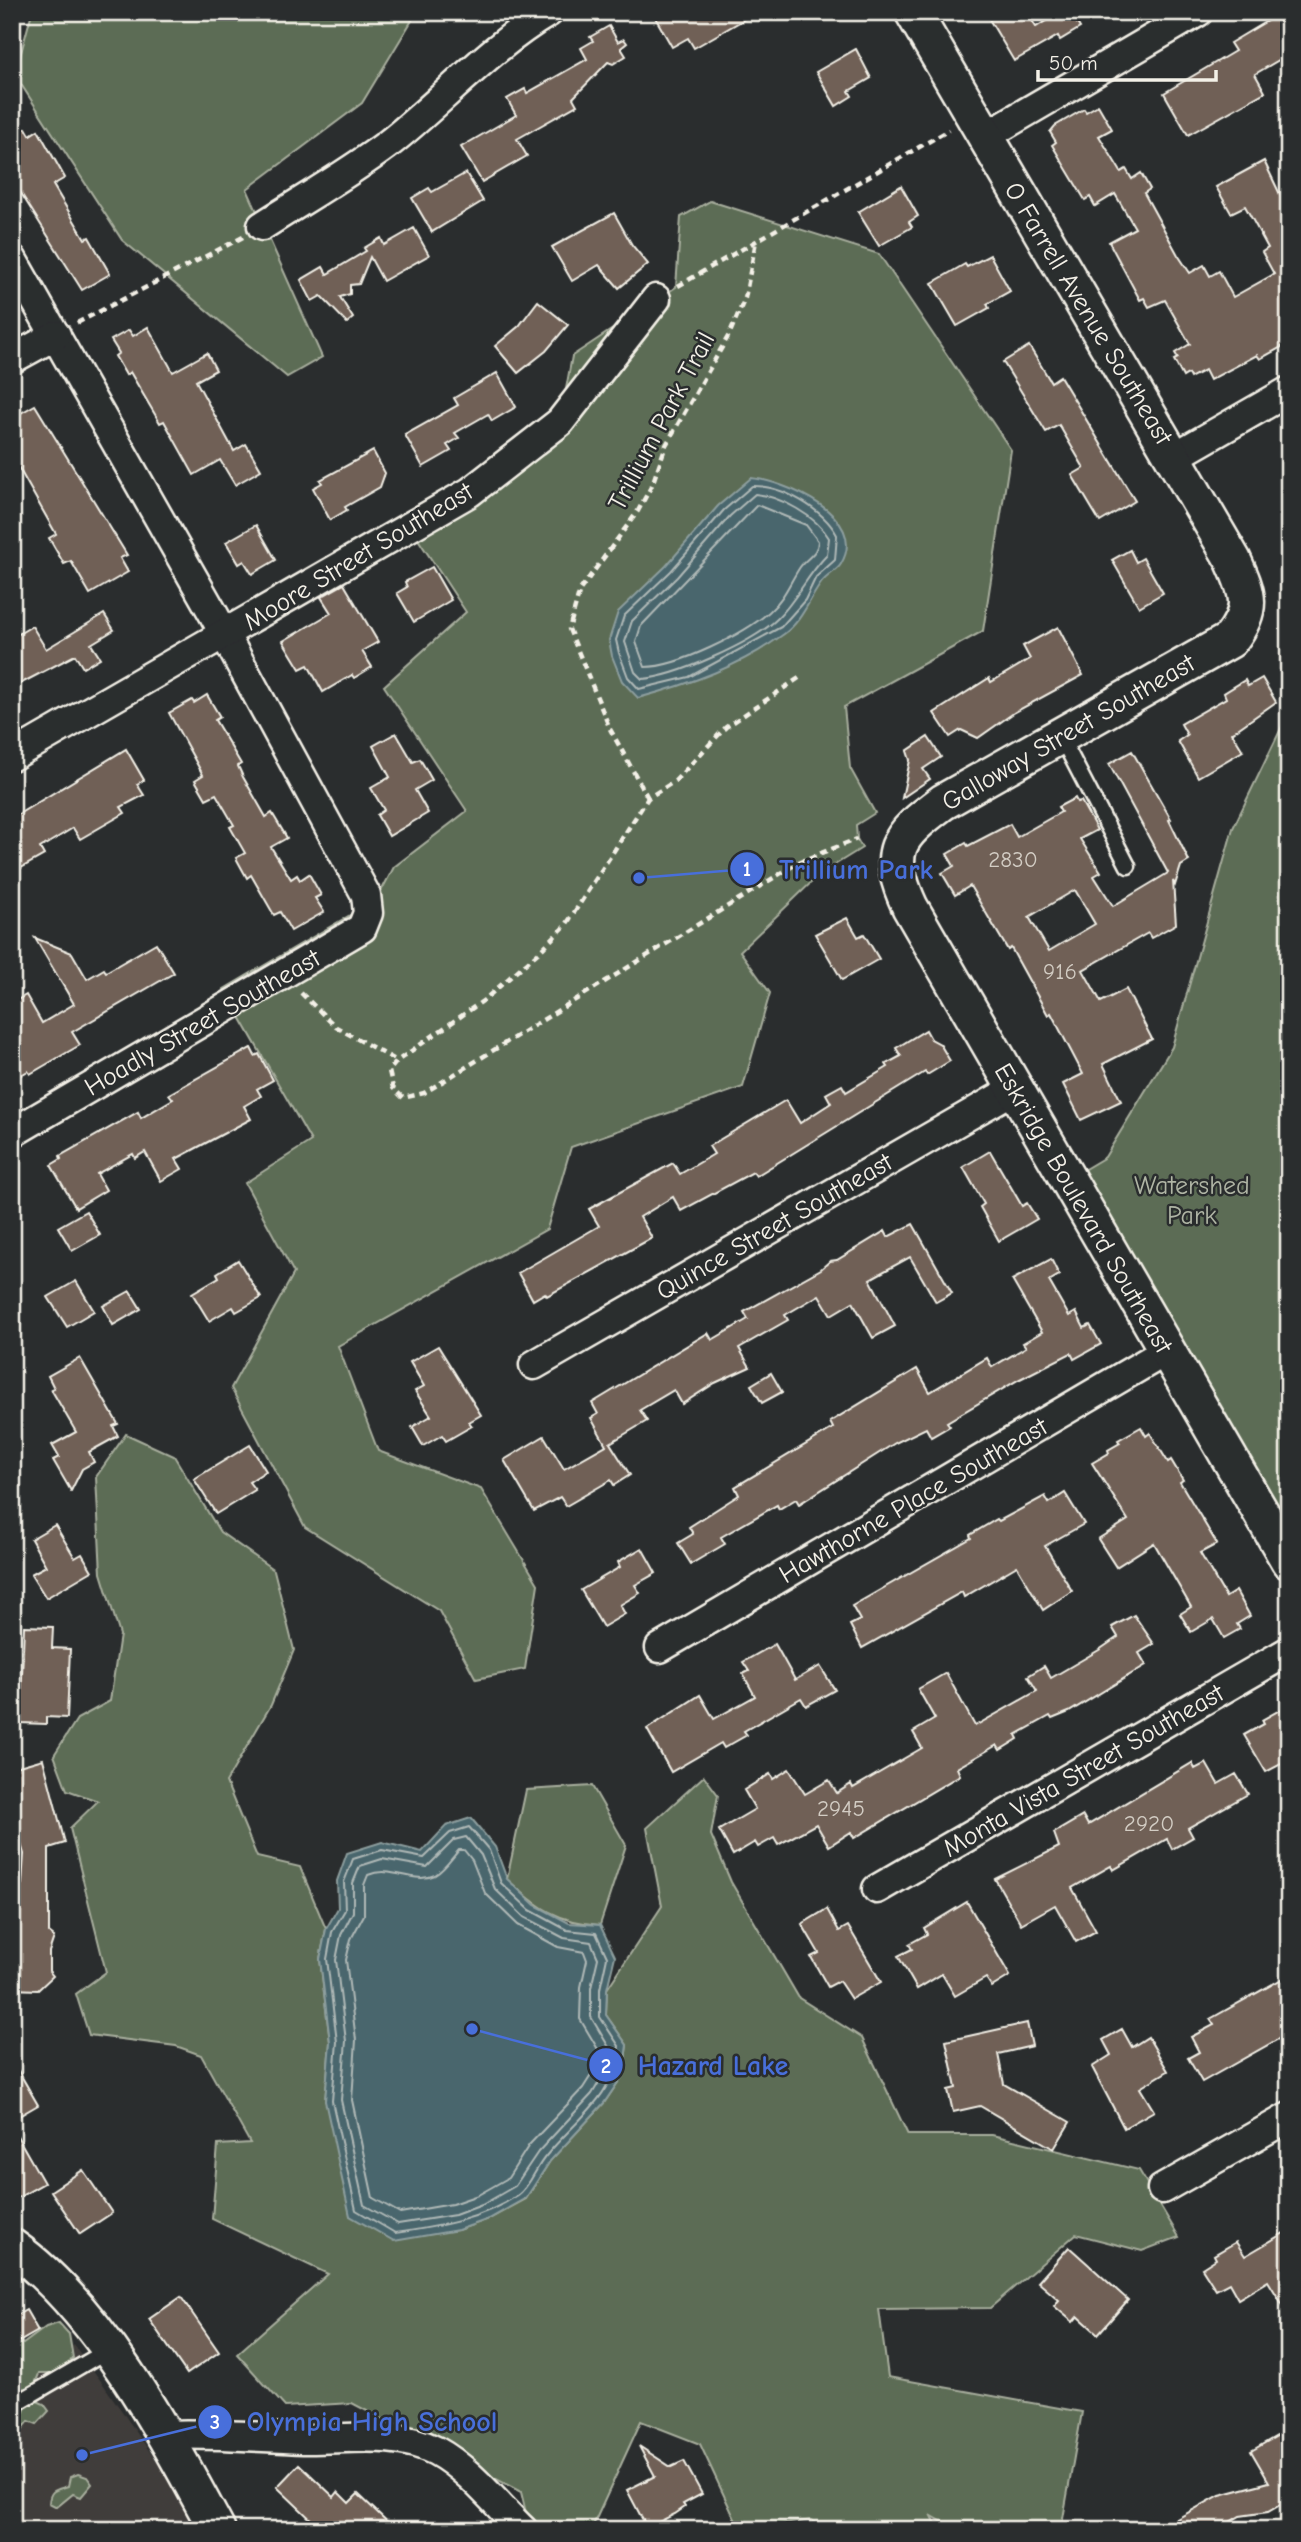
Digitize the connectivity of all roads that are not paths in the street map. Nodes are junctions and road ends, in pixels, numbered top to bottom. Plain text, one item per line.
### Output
1 (549, 12) edge
2 (913, 12) edge
3 (1198, 12) edge
4 (972, 131) junction
5 (262, 226) road end
6 (12, 258) edge
7 (656, 299) road end
8 (64, 330) junction
9 (12, 359) edge
10 (1289, 391) edge
11 (1174, 457) junction
12 (1246, 620) joint
13 (225, 635) junction
14 (1061, 736) junction
15 (12, 756) edge
16 (896, 849) joint
17 (1128, 866) dead end
18 (1016, 1087) junction
19 (12, 1133) edge
20 (1166, 1351) junction
21 (534, 1365) dead end
22 (1289, 1561) edge
23 (660, 1648) dead end
24 (1289, 1651) edge
25 (877, 1889) dead end
26 (1289, 2117) edge
27 (1162, 2189) dead end
28 (12, 2247) edge
29 (108, 2350) junction
30 (12, 2406) edge
31 (164, 2435) junction
32 (217, 2530) edge
33 (523, 2530) edge

1 - 5 street
2 - 4 street, O Farrell Avenue Southeast
3 - 4 street
4 - 11 street, O Farrell Avenue Southeast
6 - 8 street
7 - 13 street, Moore Street Southeast
8 - 9 street
8 - 13 street
10 - 11 street
11 - 12 street, O Farrell Avenue Southeast
12 - 14 street, Galloway Street Southeast
13 - 15 street, Moore Street Southeast
13 - 19 street, Hoadly Street Southeast
14 - 16 street, Galloway Street Southeast
14 - 17 lane
16 - 18 street, Eskridge Boulevard Southeast
18 - 20 street, Eskridge Boulevard Southeast
18 - 21 street, Quince Street Southeast
20 - 22 street, Eskridge Boulevard Southeast
20 - 23 street, Hawthorne Place Southeast
24 - 25 street, Monta Vista Street Southeast
26 - 27 street
28 - 29 street
29 - 30 lane
29 - 31 street
31 - 32 street
31 - 33 street

